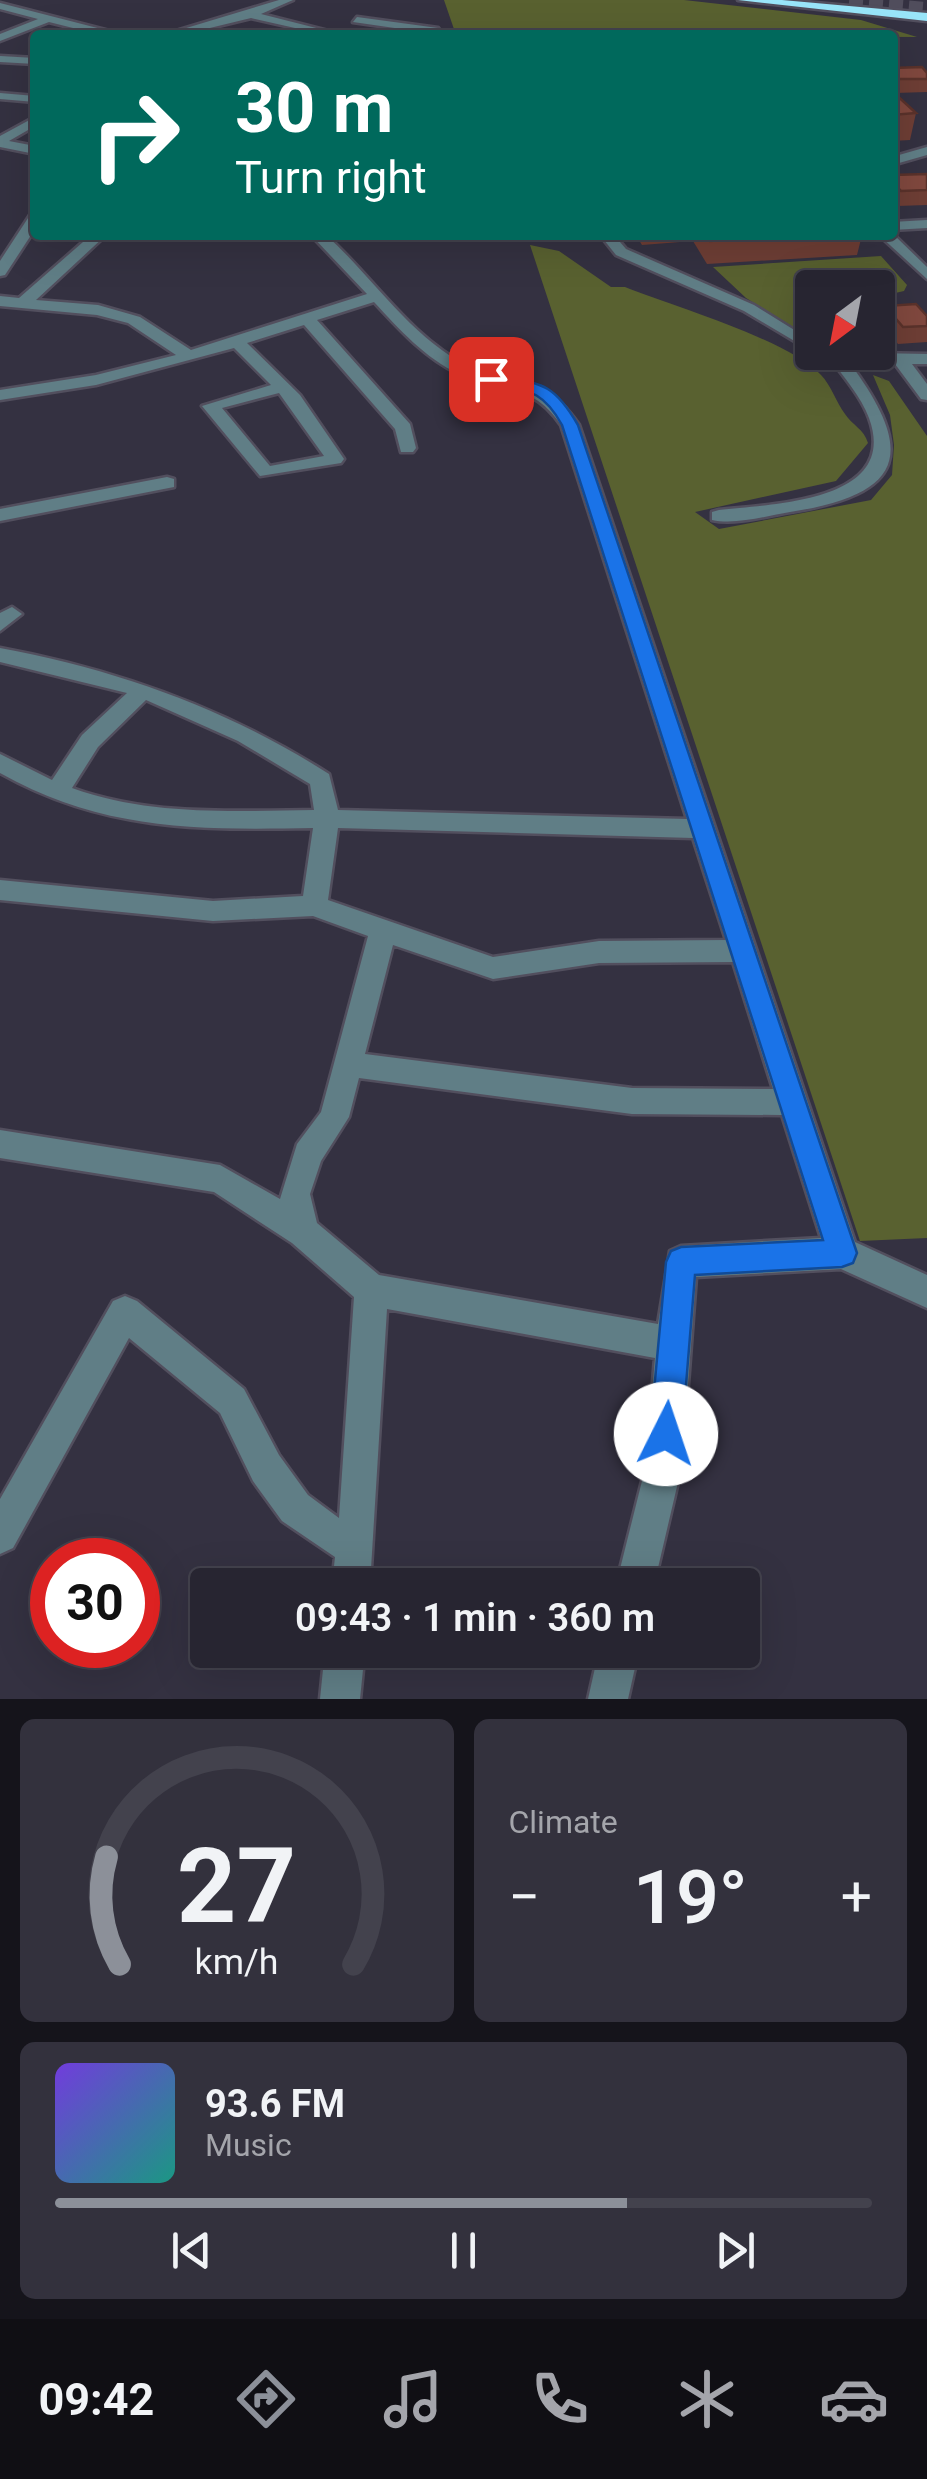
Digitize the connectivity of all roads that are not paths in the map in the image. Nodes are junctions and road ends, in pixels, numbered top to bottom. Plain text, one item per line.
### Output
1 (288, 0) edge
2 (744, 0) edge
3 (872, 0) edge
4 (897, 0) edge
5 (849, 2) edge
6 (820, 3) edge
7 (0, 6) edge
8 (370, 8) dead end
9 (224, 10) dead end
10 (251, 14) junction
11 (49, 18) junction
12 (923, 19) edge
13 (358, 20) junction
14 (204, 26) junction
15 (422, 28) junction
16 (93, 30) edge
17 (188, 30) edge
18 (312, 30) edge
19 (331, 30) edge
20 (417, 30) edge
21 (438, 30) edge
22 (927, 32) edge
23 (0, 38) edge
24 (0, 59) edge
25 (30, 61) edge
26 (0, 96) edge
27 (30, 99) edge
28 (30, 123) edge
29 (0, 142) edge
30 (30, 149) edge
31 (927, 151) edge
32 (898, 159) edge
33 (927, 224) edge
34 (30, 226) edge
35 (898, 226) edge
36 (93, 240) edge
37 (324, 240) edge
38 (611, 240) edge
39 (891, 240) edge
40 (0, 272) edge
41 (927, 275) edge
42 (376, 296) junction
43 (0, 302) edge
44 (22, 304) junction
45 (306, 318) junction
46 (795, 337) edge
47 (236, 341) junction
48 (189, 356) junction
49 (927, 359) edge
50 (895, 361) edge
51 (900, 361) junction
52 (841, 370) edge
53 (282, 388) junction
54 (0, 395) edge
55 (927, 395) edge
56 (407, 448) dead end
57 (167, 483) dead end
58 (0, 515) edge
59 (719, 516) dead end
60 (0, 655) edge
61 (142, 692) junction
62 (0, 762) edge
63 (58, 791) junction
64 (328, 818) junction
65 (705, 829) junction
66 (0, 890) edge
67 (314, 906) junction
68 (383, 932) junction
69 (744, 951) junction
70 (349, 1064) junction
71 (793, 1102) junction
72 (0, 1144) edge
73 (303, 1232) junction
74 (842, 1253) junction
75 (371, 1290) junction
76 (927, 1292) edge
77 (673, 1344) junction
78 (0, 1535) edge
79 (354, 1547) junction
80 (352, 1568) edge
81 (639, 1568) edge
82 (343, 1668) edge
83 (615, 1668) edge
84 (340, 1699) edge
85 (608, 1699) edge

1 - 10 street
2 - 6 highway
3 - 6 highway
4 - 12 highway
5 - 6 highway
6 - 12 highway
6 - 22 highway
7 - 11 street
8 - 13 street
9 - 14 street
10 - 14 street
10 - 18 street
11 - 16 street
11 - 23 street
13 - 15 street
13 - 19 street
14 - 17 street
15 - 20 street
15 - 21 street
24 - 25 street
26 - 27 street
28 - 29 street
29 - 30 street
31 - 32 street
33 - 35 street
34 - 40 street
36 - 44 street
37 - 42 street
38 - 46 street
39 - 41 street
42 - 45 street
42 - 65 street
43 - 44 street
44 - 48 street
45 - 47 street
45 - 56 street
47 - 48 street
47 - 53 street
48 - 54 street
49 - 51 street
50 - 51 street
51 - 55 street
52 - 59 street
53 - 53 street
57 - 58 street
60 - 61 street
61 - 63 street
61 - 64 street
62 - 63 street
63 - 64 street
64 - 65 street
64 - 67 street
65 - 69 street
66 - 67 street
67 - 68 street
68 - 69 street
68 - 70 street
69 - 71 street
70 - 71 street
70 - 73 street
71 - 74 street
72 - 73 street
73 - 75 street
74 - 76 street
74 - 77 street
75 - 77 street
75 - 79 street
77 - 81 street
78 - 79 street
79 - 80 street
82 - 84 street
83 - 85 street

